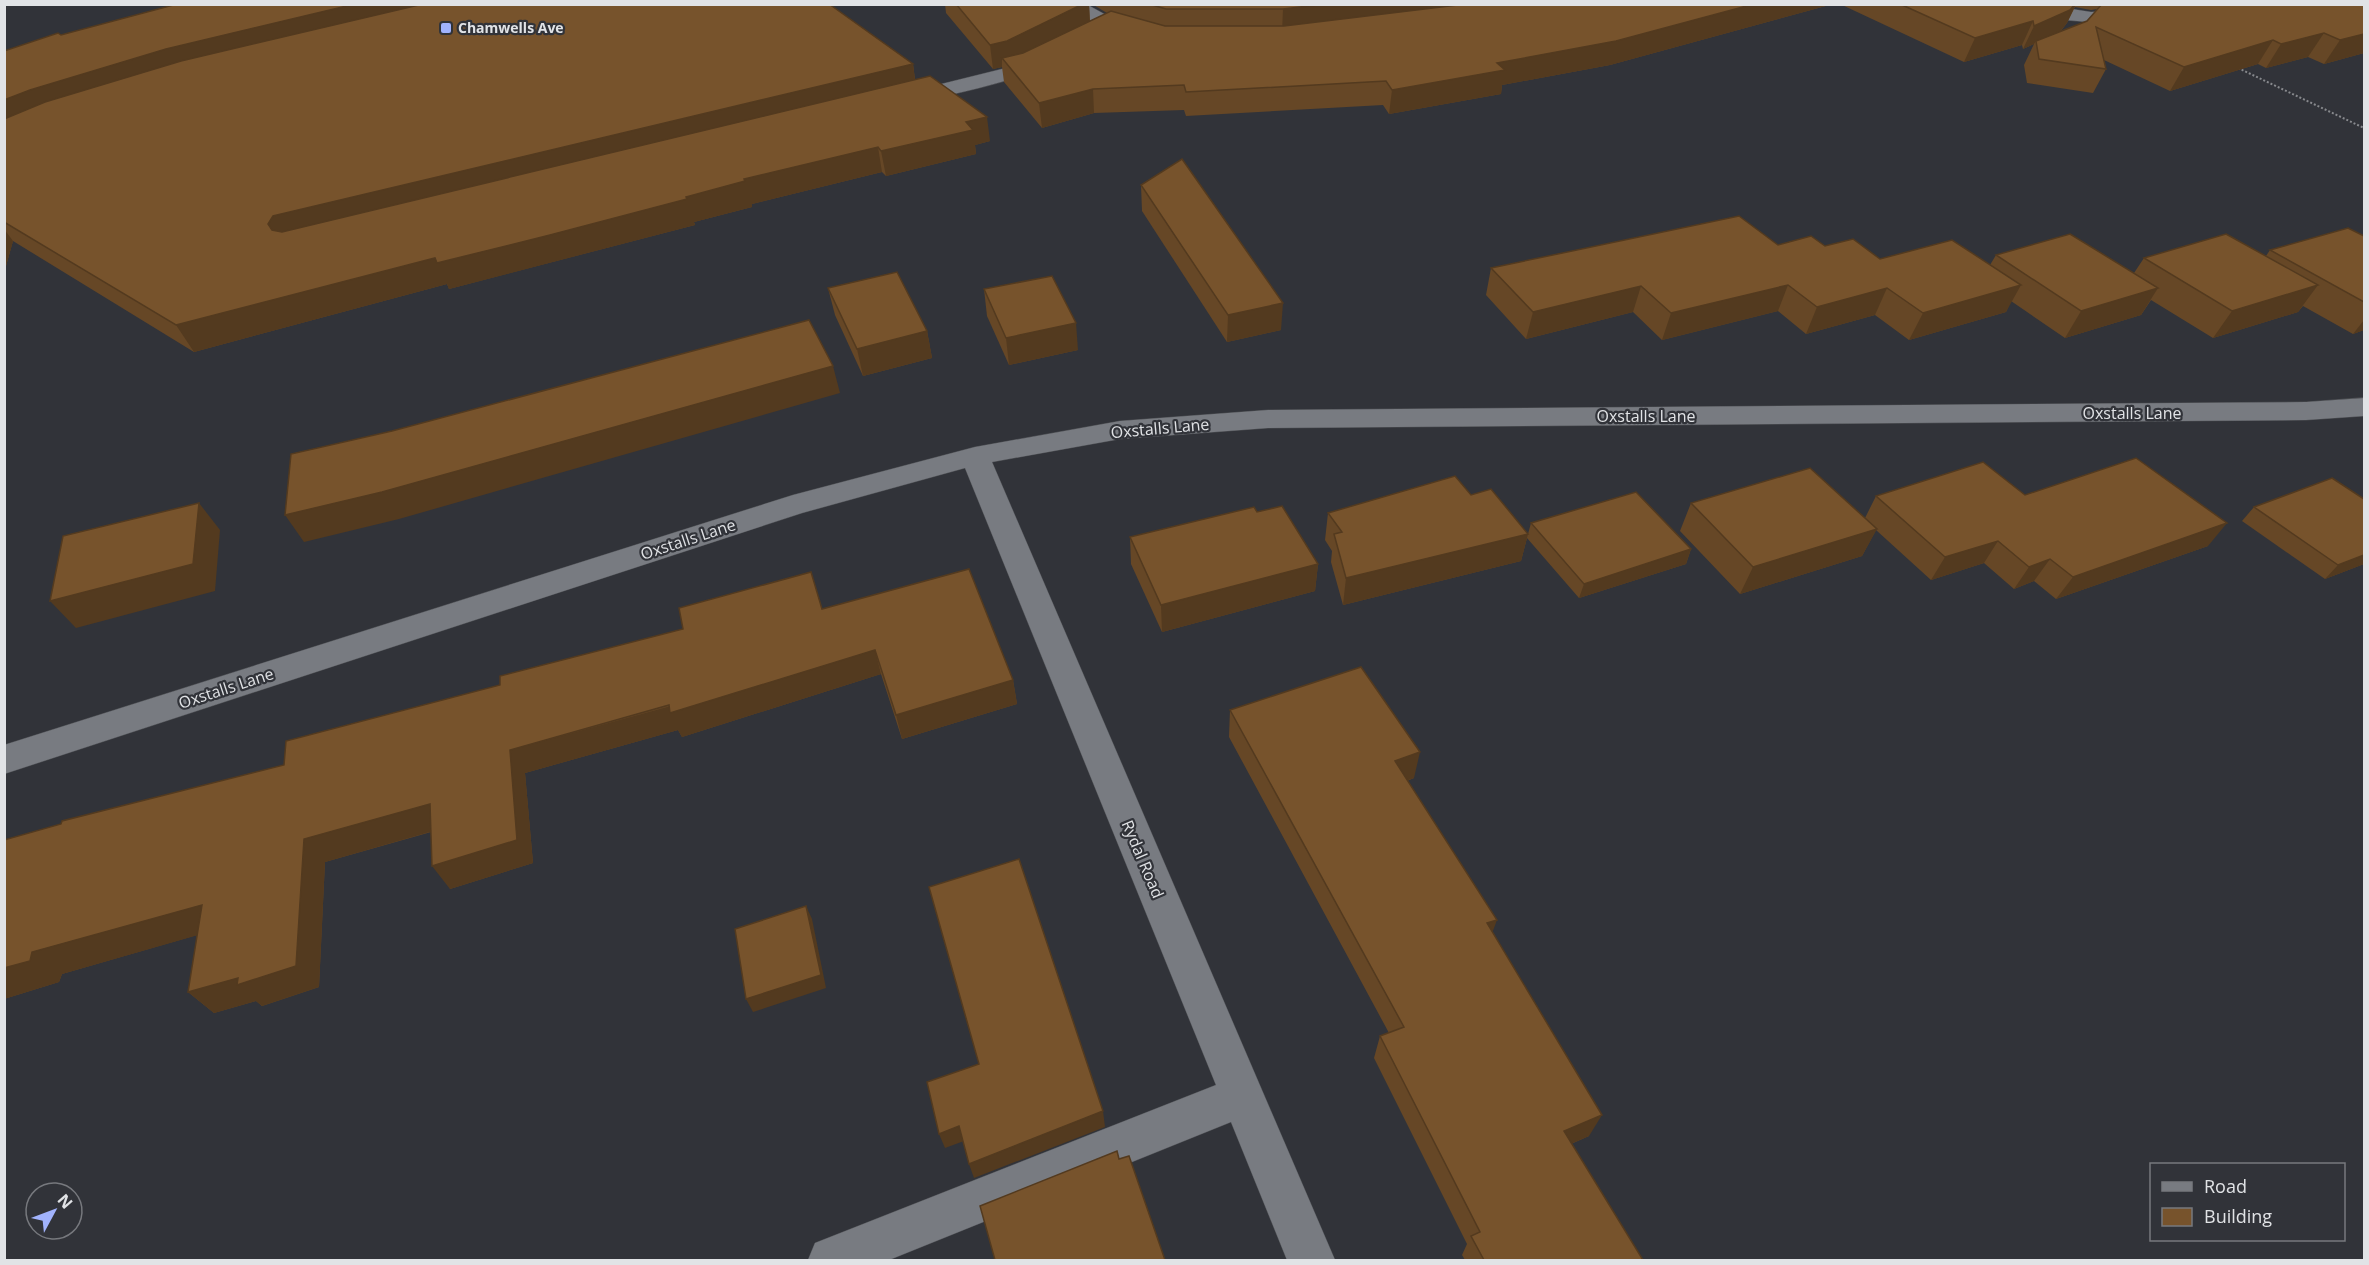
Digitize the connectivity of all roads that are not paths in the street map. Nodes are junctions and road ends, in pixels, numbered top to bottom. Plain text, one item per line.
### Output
1 (1071, 4) edge
2 (2018, 4) edge
3 (2212, 4) edge
4 (2082, 20) junction
5 (1110, 25) junction
6 (1091, 35) edge
7 (2072, 36) edge
8 (1154, 38) edge
9 (1062, 50) edge
10 (878, 106) edge
11 (2364, 407) edge
12 (975, 456) junction
13 (4, 760) edge
14 (1242, 1096) junction
15 (832, 1260) edge
16 (1311, 1260) edge

1 - 5 street
2 - 4 street
3 - 4 street
4 - 7 street
5 - 6 street
5 - 8 street
9 - 10 street
11 - 12 street, Oxstalls Lane
12 - 13 street, Oxstalls Lane
12 - 14 street, Rydal Road
14 - 15 street
14 - 16 street, Rydal Road

